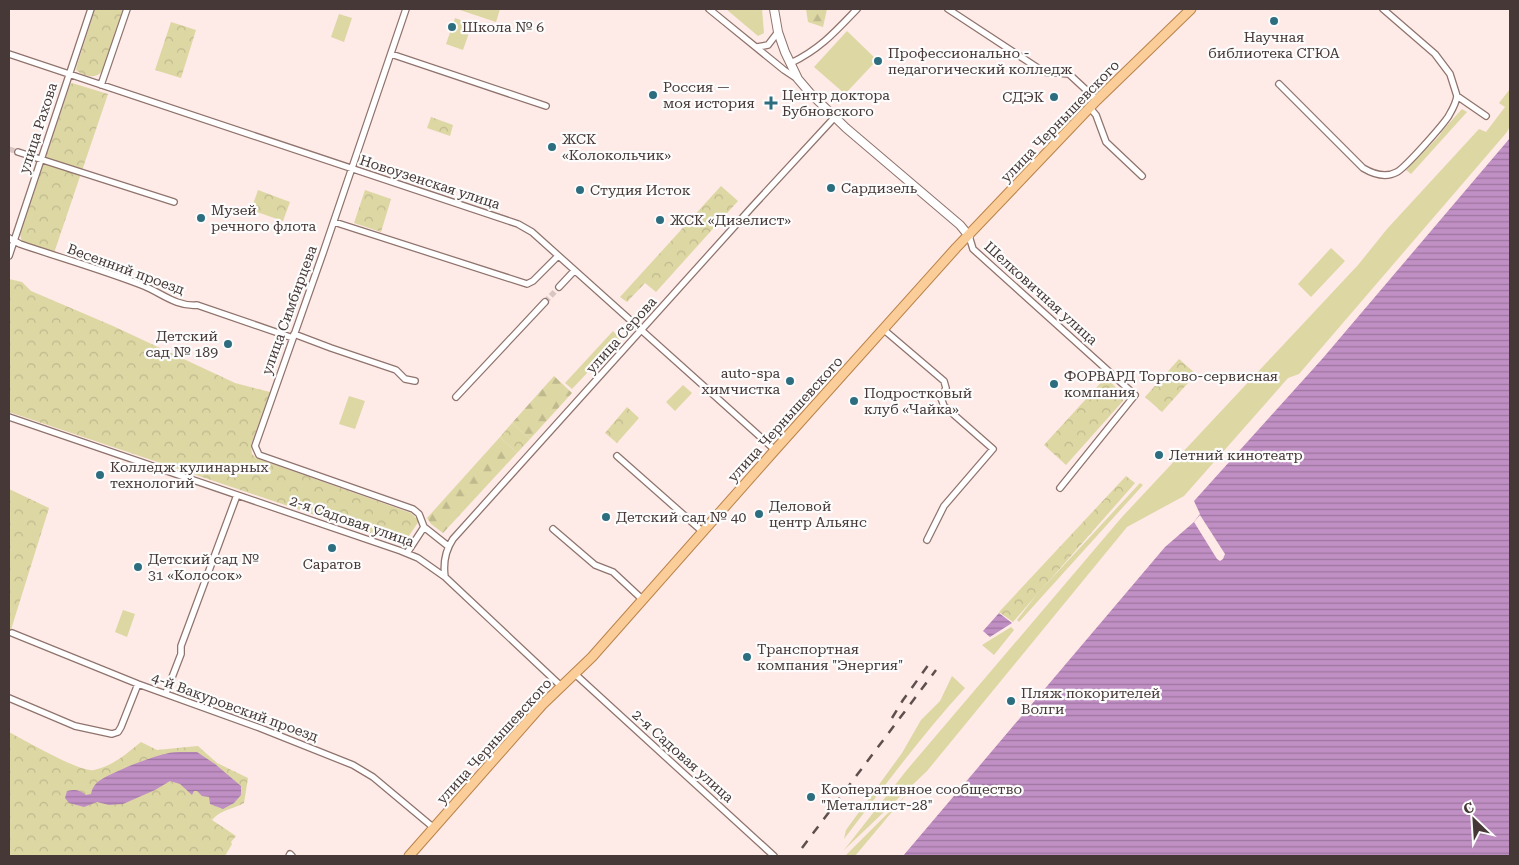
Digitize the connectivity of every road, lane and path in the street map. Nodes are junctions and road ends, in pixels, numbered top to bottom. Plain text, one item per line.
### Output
1 (91, 9) edge
2 (127, 9) edge
3 (406, 9) edge
4 (711, 9) edge
5 (774, 9) edge
6 (857, 9) edge
7 (948, 9) edge
8 (1191, 9) edge
9 (1383, 9) edge
10 (778, 32) junction
11 (757, 47) junction
12 (9, 54) edge
13 (391, 54) junction
14 (790, 63) junction
15 (69, 75) junction
16 (798, 79) junction
17 (1279, 84) dead end
18 (102, 85) junction
19 (1457, 96) junction
20 (1097, 100) junction
21 (546, 106) dead end
22 (1090, 108) junction
23 (1486, 116) dead end
24 (834, 118) junction
25 (18, 152) tunnel mouth
26 (41, 160) junction
27 (352, 169) junction
28 (1142, 176) dead end
29 (174, 202) dead end
30 (334, 222) junction
31 (968, 236) junction
32 (12, 239) edge
33 (9, 256) edge
34 (558, 256) junction
35 (574, 271) junction
36 (559, 287) tunnel mouth
37 (545, 302) tunnel mouth
38 (883, 329) junction
39 (641, 331) junction
40 (294, 336) junction
41 (415, 381) dead end
42 (456, 397) dead end
43 (9, 417) edge
44 (256, 450) joint
45 (775, 450) junction
46 (617, 456) dead end
47 (1060, 488) dead end
48 (237, 495) junction
49 (424, 527) junction
50 (553, 529) dead end
51 (703, 532) junction
52 (927, 540) dead end
53 (448, 546) junction
54 (407, 553) junction
55 (445, 577) junction
56 (643, 600) junction
57 (12, 633) dead end
58 (575, 674) junction
59 (138, 684) junction
60 (562, 687) junction
61 (166, 693) junction
62 (9, 698) edge
63 (434, 828) junction
64 (410, 856) edge
65 (774, 856) edge

1 - 15 street, улица Рахова
2 - 18 street
3 - 13 street, улица Симбирцева
4 - 11 street, Шелковичная улица
5 - 10 street
6 - 14 street
7 - 20 street
8 - 20 main road, улица Чернышевского
9 - 19 street
10 - 11 street
10 - 14 street
11 - 16 street, Шелковичная улица
12 - 15 street, Новоузенская улица
13 - 21 street
13 - 27 street, улица Симбирцева
14 - 16 street
15 - 18 street, Новоузенская улица
15 - 26 street, улица Рахова
16 - 24 street, Шелковичная улица
17 - 19 street
18 - 27 street, Новоузенская улица
19 - 23 street
20 - 22 main road, улица Чернышевского
22 - 28 street
22 - 31 main road, улица Чернышевского
24 - 31 street, Шелковичная улица
24 - 39 street, улица Серова
25 - 26 street
26 - 29 street
26 - 32 street, улица Рахова
27 - 30 street, улица Симбирцева
27 - 34 street, Новоузенская улица
30 - 34 street
30 - 40 street, улица Симбирцева
31 - 38 main road, улица Чернышевского
31 - 47 street, Шелковичная улица
32 - 33 street, улица Рахова
32 - 40 street, Весенний проезд
34 - 35 street, Новоузенская улица
35 - 36 street
35 - 39 street, Новоузенская улица
37 - 42 street
38 - 45 main road, улица Чернышевского
38 - 52 street
39 - 45 street, Новоузенская улица
39 - 53 street, улица Серова
40 - 41 street, Весенний проезд
40 - 44 street, улица Симбирцева
43 - 48 street, 2-я Садовая улица
44 - 49 street, 2-я Садовая улица
45 - 51 main road, улица Чернышевского
46 - 51 street
48 - 54 street, 2-я Садовая улица
48 - 61 street
49 - 53 street, 2-я Садовая улица
49 - 54 street
50 - 56 street
51 - 56 main road, улица Чернышевского
53 - 55 street
54 - 55 street, 2-я Садовая улица
55 - 60 street, 2-я Садовая улица
56 - 58 main road, улица Чернышевского
57 - 59 street, 4-й Вакуровский проезд
58 - 60 main road, улица Чернышевского
58 - 65 street, 2-я Садовая улица
59 - 61 street, 4-й Вакуровский проезд
59 - 62 street
60 - 63 main road, улица Чернышевского
61 - 63 street, 4-й Вакуровский проезд
63 - 64 main road, улица Чернышевского

